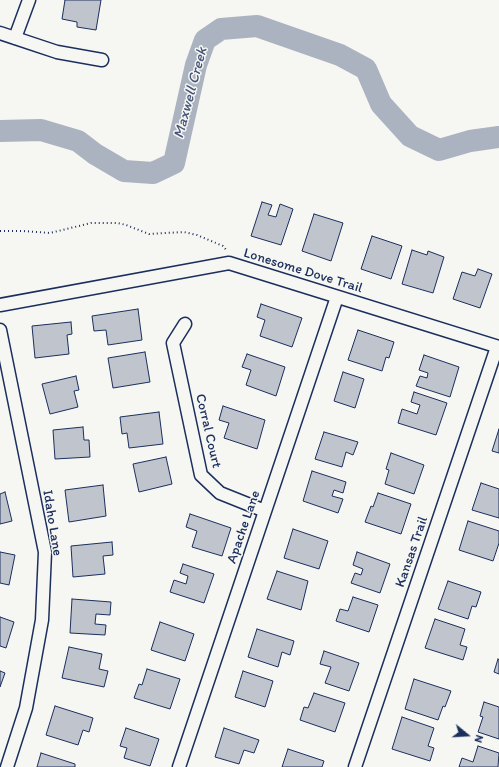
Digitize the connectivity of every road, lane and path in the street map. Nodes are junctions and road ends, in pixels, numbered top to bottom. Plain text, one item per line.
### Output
1 (29, 0) edge
2 (0, 33) edge
3 (15, 38) junction
4 (102, 60) dead end
5 (0, 231) edge
6 (229, 263) junction
7 (337, 297) junction
8 (0, 305) edge
9 (185, 324) dead end
10 (0, 330) edge
11 (498, 347) edge
12 (265, 511) junction
13 (7, 767) edge
14 (180, 767) edge
15 (355, 767) edge

1 - 3 street
2 - 3 street
3 - 4 street
5 - 6 path
6 - 7 street, Lonesome Dove Trail
6 - 8 street, Lonesome Dove Trail
7 - 11 street, Lonesome Dove Trail
7 - 12 street, Apache Lane
9 - 12 street, Corral Court
10 - 13 street, Idaho Lane
11 - 15 street, Kansas Trail
12 - 14 street, Apache Lane

